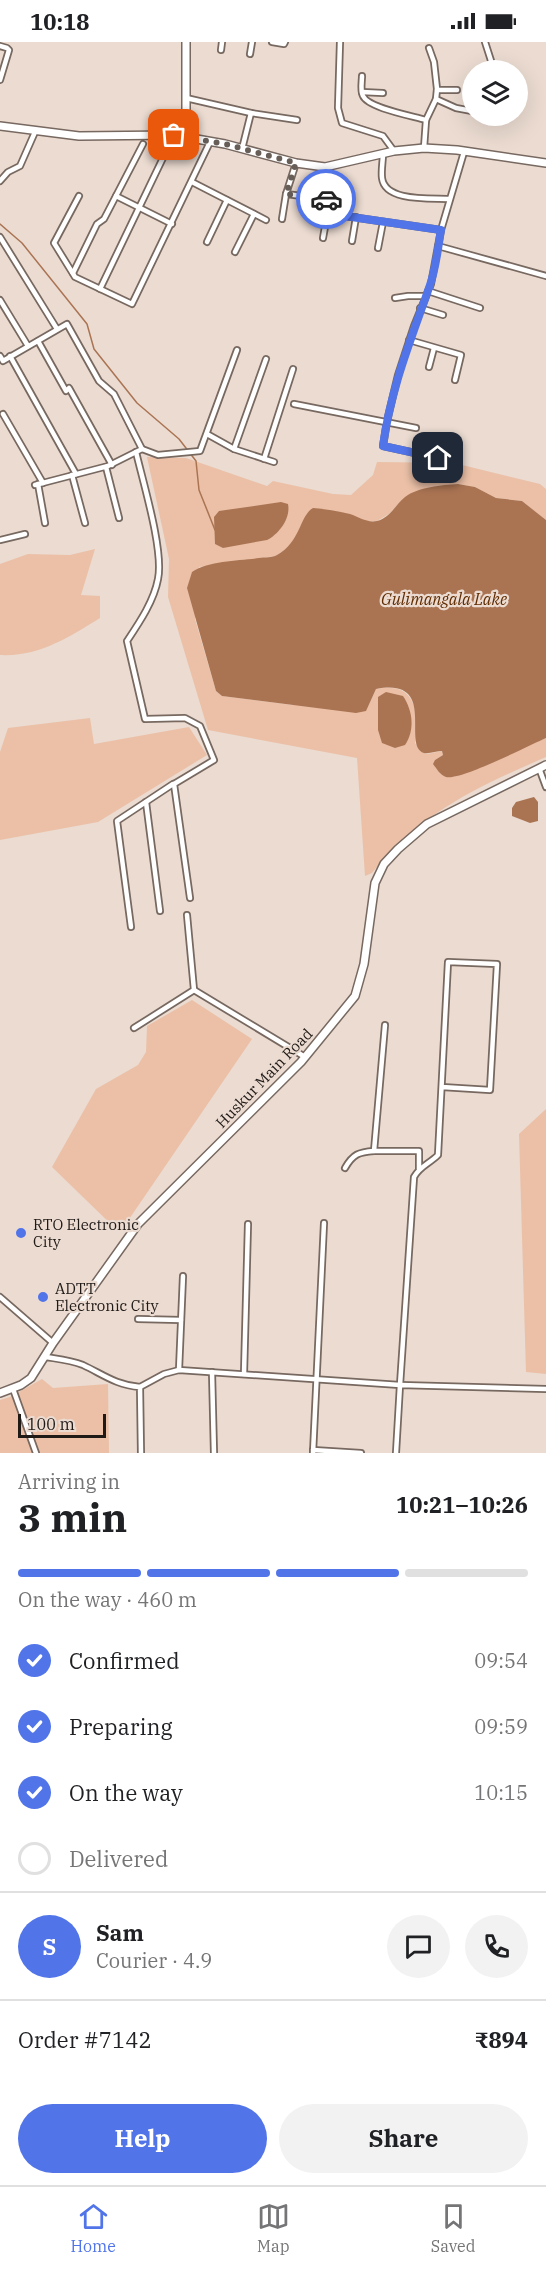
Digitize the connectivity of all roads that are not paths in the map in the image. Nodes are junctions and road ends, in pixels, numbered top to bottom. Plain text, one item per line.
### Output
1 (186, 42) edge
2 (222, 42) edge
3 (252, 42) edge
4 (272, 42) edge
5 (285, 42) edge
6 (340, 42) edge
7 (485, 42) edge
8 (0, 46) edge
9 (429, 48) dead end
10 (221, 50) dead end
11 (250, 54) dead end
12 (491, 60) edge
13 (362, 76) dead end
14 (0, 80) edge
15 (437, 90) junction
16 (457, 90) dead end
17 (362, 92) junction
18 (383, 93) dead end
19 (186, 98) junction
20 (436, 99) junction
21 (462, 109) edge
22 (251, 113) junction
23 (297, 120) dead end
24 (426, 120) junction
25 (0, 126) edge
26 (35, 132) junction
27 (174, 135) junction
28 (189, 138) junction
29 (210, 142) junction
30 (143, 144) dead end
31 (424, 148) junction
32 (242, 149) junction
33 (394, 151) junction
34 (464, 152) junction
35 (383, 153) junction
36 (296, 163) junction
37 (546, 163) edge
38 (0, 181) edge
39 (192, 182) junction
40 (286, 194) junction
41 (79, 196) dead end
42 (116, 196) junction
43 (309, 196) junction
44 (449, 199) junction
45 (227, 200) junction
46 (139, 207) junction
47 (328, 210) junction
48 (254, 214) junction
49 (356, 218) junction
50 (282, 219) dead end
51 (266, 220) dead end
52 (326, 222) junction
53 (383, 222) junction
54 (172, 224) junction
55 (441, 230) junction
56 (0, 237) edge
57 (323, 238) dead end
58 (352, 241) dead end
59 (207, 242) dead end
60 (438, 246) junction
61 (378, 248) dead end
62 (235, 252) dead end
63 (73, 273) junction
64 (546, 276) edge
65 (100, 289) junction
66 (427, 294) junction
67 (394, 298) dead end
68 (0, 300) edge
69 (420, 308) junction
70 (480, 308) dead end
71 (443, 315) dead end
72 (57, 329) junction
73 (409, 340) junction
74 (38, 341) junction
75 (28, 346) junction
76 (435, 348) junction
77 (237, 350) dead end
78 (0, 356) edge
79 (10, 356) junction
80 (266, 359) dead end
81 (429, 367) dead end
82 (293, 369) dead end
83 (455, 380) dead end
84 (294, 404) dead end
85 (3, 414) dead end
86 (387, 421) junction
87 (416, 428) dead end
88 (207, 434) junction
89 (142, 449) junction
90 (234, 449) junction
91 (136, 452) junction
92 (438, 458) dead end
93 (264, 459) junction
94 (274, 462) dead end
95 (109, 466) junction
96 (74, 475) junction
97 (39, 484) junction
98 (119, 518) dead end
99 (45, 523) dead end
100 (85, 523) dead end
101 (25, 534) dead end
102 (0, 540) edge
103 (542, 767) edge
104 (174, 784) junction
105 (546, 787) edge
106 (146, 802) junction
107 (190, 898) dead end
108 (160, 911) dead end
109 (188, 915) dead end
110 (130, 927) dead end
111 (194, 990) junction
112 (385, 1025) dead end
113 (134, 1028) dead end
114 (306, 1057) junction
115 (442, 1087) junction
116 (374, 1150) junction
117 (345, 1168) dead end
118 (419, 1169) junction
119 (324, 1223) dead end
120 (248, 1224) dead end
121 (183, 1276) dead end
122 (0, 1297) edge
123 (138, 1319) dead end
124 (181, 1320) junction
125 (53, 1343) junction
126 (45, 1357) junction
127 (179, 1370) junction
128 (212, 1372) junction
129 (244, 1374) junction
130 (316, 1379) junction
131 (400, 1385) junction
132 (140, 1386) junction
133 (13, 1389) junction
134 (546, 1389) edge
135 (0, 1393) edge
136 (313, 1452) edge
137 (36, 1453) edge
138 (141, 1453) edge
139 (214, 1453) edge
140 (361, 1453) edge
141 (396, 1453) edge

1 - 19 main road
2 - 10 street
3 - 11 street
4 - 5 street
6 - 33 street
7 - 12 street
8 - 14 street
9 - 15 street
13 - 17 street
15 - 16 street
15 - 20 street
17 - 18 street
17 - 24 street
19 - 22 street
19 - 28 main road
20 - 21 street
20 - 24 street
22 - 23 street
22 - 32 street
24 - 31 street
25 - 26 main road
26 - 27 main road
26 - 38 street
27 - 28 main road
27 - 46 street
28 - 29 main road
29 - 32 main road
29 - 39 street
30 - 42 street
31 - 33 main road
31 - 34 main road
32 - 36 main road
33 - 35 main road
34 - 37 main road
34 - 44 street
35 - 36 main road
35 - 44 street
36 - 40 street
39 - 45 street
39 - 54 street
40 - 43 street
40 - 50 street
41 - 63 street
42 - 46 street
42 - 63 street
43 - 47 street
43 - 52 street
44 - 55 street
45 - 48 street
45 - 59 street
46 - 54 street
46 - 65 street
47 - 49 street
47 - 52 street
48 - 51 street
48 - 62 street
49 - 53 street
49 - 58 street
52 - 57 street
53 - 55 street
53 - 61 street
54 - 65 street
55 - 60 street
56 - 72 street
60 - 64 street
60 - 66 street
63 - 65 street
66 - 67 street
66 - 69 street
66 - 70 street
68 - 75 street
69 - 71 street
69 - 73 street
72 - 74 street
72 - 89 street
73 - 76 street
73 - 86 street
74 - 75 street
74 - 95 street
75 - 79 street
76 - 81 street
76 - 83 street
77 - 88 street
78 - 79 street
79 - 96 street
80 - 90 street
82 - 93 street
84 - 86 street
85 - 97 street
86 - 87 street
86 - 92 street
88 - 89 street
88 - 90 street
89 - 91 street
90 - 93 street
91 - 95 street
91 - 104 street
93 - 94 street
95 - 96 street
95 - 98 street
96 - 97 street
96 - 100 street
97 - 99 street
101 - 102 street
103 - 105 street
103 - 114 main road, Huskur Main Road
104 - 106 street
104 - 107 street
106 - 108 street
106 - 110 street
109 - 111 street
111 - 113 street
111 - 114 street
112 - 116 street
114 - 125 main road, Huskur Main Road
115 - 115 street
115 - 118 street
116 - 117 street
116 - 118 street
118 - 131 street
119 - 130 street
120 - 129 street
121 - 124 street
122 - 125 street
123 - 124 street
124 - 127 street
125 - 126 main road, Huskur Main Road
126 - 132 street
126 - 133 main road, Huskur Main Road
127 - 128 street
127 - 132 street
128 - 129 street
128 - 139 street
129 - 130 street
130 - 131 street
130 - 136 street
131 - 134 street
131 - 141 street
132 - 138 street
133 - 135 main road, Huskur Main Road
133 - 137 street
136 - 140 street

